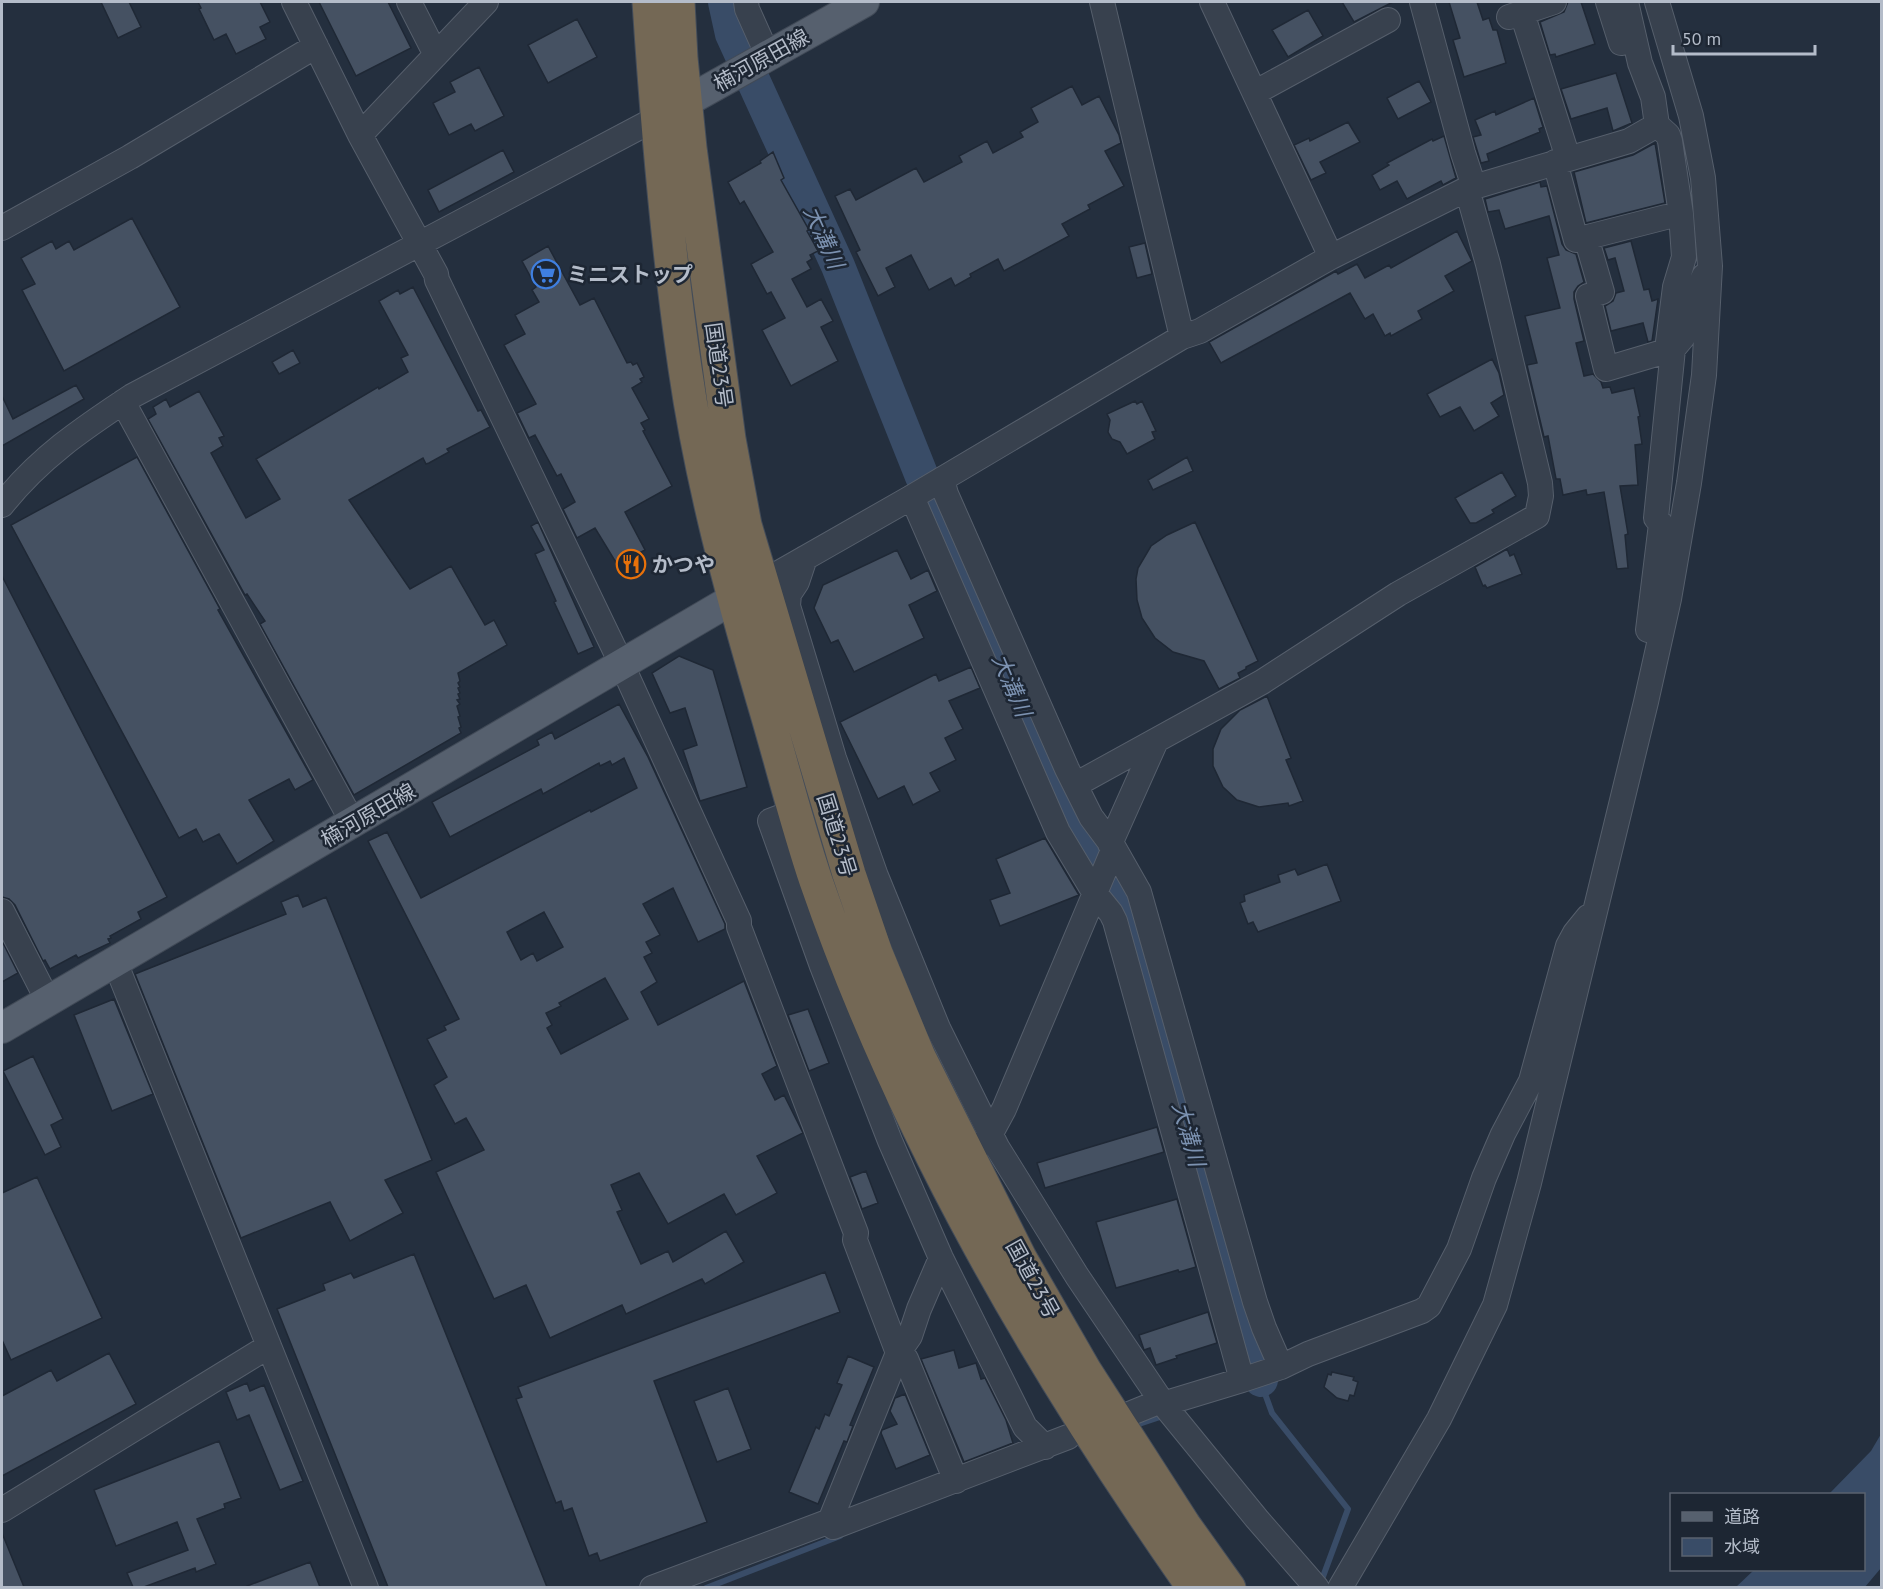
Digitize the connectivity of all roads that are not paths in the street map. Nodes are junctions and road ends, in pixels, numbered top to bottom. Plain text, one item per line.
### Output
1 (294, 2) edge
2 (409, 2) edge
3 (486, 2) edge
4 (649, 2) edge
5 (678, 2) edge
6 (746, 2) edge
7 (864, 2) edge
8 (1102, 2) edge
9 (1212, 2) edge
10 (1422, 2) edge
11 (1554, 2) edge
12 (1608, 2) edge
13 (1626, 2) edge
14 (1657, 2) edge
15 (1388, 20) dead end
16 (316, 46) junction
17 (436, 55) junction
18 (766, 58) junction
19 (1640, 63) junction
20 (1256, 92) junction
21 (686, 101) junction
22 (657, 118) junction
23 (1657, 125) junction
24 (360, 135) junction
25 (1561, 160) junction
26 (1470, 188) junction
27 (1666, 217) dead end
28 (2, 228) edge
29 (1586, 237) junction
30 (420, 244) junction
31 (1331, 257) junction
32 (1710, 266) junction
33 (1182, 337) junction
34 (1673, 349) junction
35 (123, 402) junction
36 (940, 480) junction
37 (914, 495) junction
38 (3, 504) edge
39 (805, 558) junction
40 (761, 583) junction
41 (733, 599) junction
42 (622, 665) junction
43 (1646, 702) junction
44 (1156, 741) junction
45 (1075, 784) junction
46 (796, 811) junction
47 (354, 823) junction
48 (1112, 849) junction
49 (1095, 889) junction
50 (1595, 908) junction
51 (2, 911) edge
52 (115, 962) junction
53 (48, 1001) junction
54 (2, 1028) edge
55 (985, 1141) junction
56 (941, 1258) junction
57 (269, 1346) junction
58 (898, 1353) junction
59 (1278, 1367) junction
60 (1244, 1379) junction
61 (1166, 1408) junction
62 (1129, 1413) dead end
63 (1068, 1437) dead end
64 (1045, 1447) junction
65 (956, 1481) junction
66 (2, 1510) edge
67 (830, 1521) junction
68 (1311, 1580) edge
69 (366, 1587) edge
70 (652, 1587) edge
71 (1194, 1587) edge
72 (1228, 1587) edge
73 (1340, 1587) edge

1 - 16 street
2 - 17 street
3 - 17 street
4 - 22 highway, 国道23号
5 - 21 highway, 国道23号
6 - 18 street
7 - 18 main road, 楠河原田線
8 - 33 street
9 - 20 street
10 - 26 street
11 - 25 street
12 - 19 street
13 - 19 street
14 - 32 street
15 - 20 street
16 - 24 street
16 - 28 street
17 - 24 street
18 - 21 main road, 楠河原田線
19 - 23 street
20 - 31 street
21 - 22 main road, 楠河原田線
21 - 40 highway, 国道23号
22 - 30 street
22 - 41 highway, 国道23号
23 - 25 street
23 - 34 street
24 - 30 street
25 - 26 street
25 - 29 street
26 - 31 street
26 - 44 street
27 - 29 street
29 - 34 street
30 - 35 street
30 - 42 street
31 - 33 street
32 - 34 street
32 - 43 street
33 - 36 street
34 - 43 street
35 - 38 street
35 - 47 street
36 - 37 street
36 - 45 street
37 - 39 street
37 - 49 street
39 - 40 street
39 - 55 street
40 - 41 street
40 - 72 highway, 国道23号
41 - 42 main road, 楠河原田線
41 - 46 highway, 国道23号
42 - 47 main road, 楠河原田線
42 - 58 street
43 - 50 street
44 - 45 street
44 - 48 street
45 - 48 street
46 - 56 street
46 - 71 highway, 国道23号
47 - 52 main road, 楠河原田線
48 - 49 street
48 - 59 street
49 - 55 street
49 - 60 street
50 - 59 street
50 - 73 street
51 - 53 street
52 - 53 main road, 楠河原田線
52 - 57 street
53 - 54 main road, 楠河原田線
55 - 61 street
56 - 58 street
56 - 64 street
57 - 66 street
57 - 69 street
58 - 65 street
58 - 67 street
59 - 60 street
60 - 61 street
61 - 62 street
61 - 68 street
63 - 64 street
64 - 65 street
65 - 67 street
67 - 70 street

